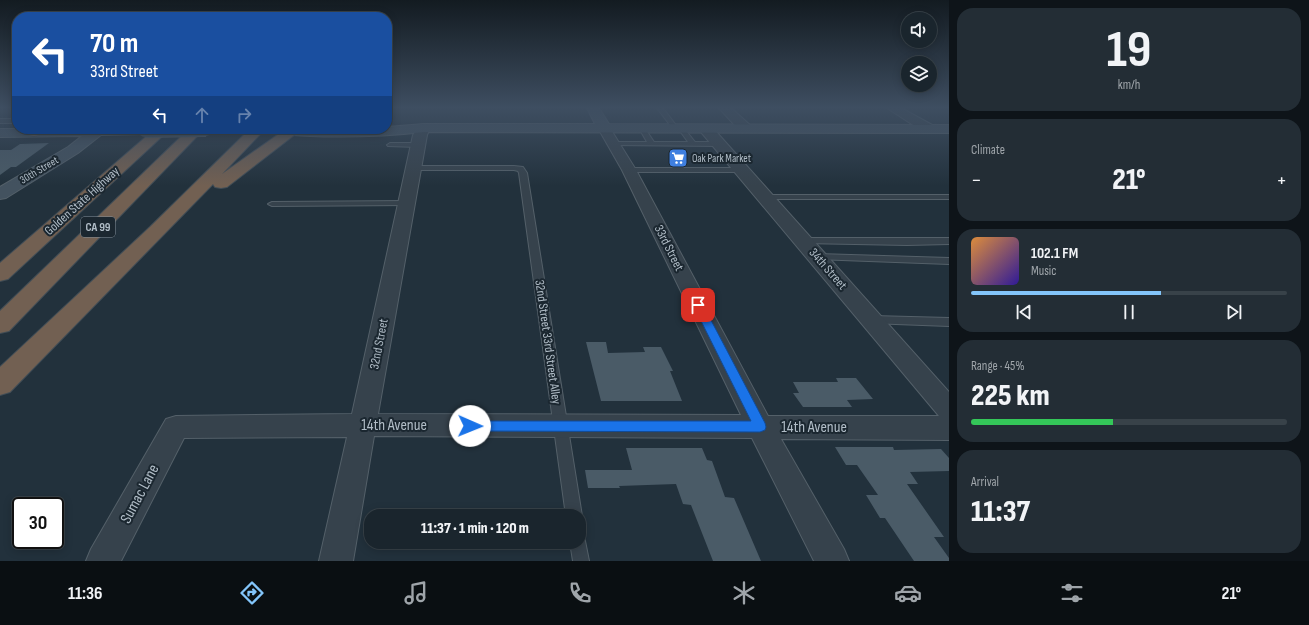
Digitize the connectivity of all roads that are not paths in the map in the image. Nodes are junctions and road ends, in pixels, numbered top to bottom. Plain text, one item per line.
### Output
1 (93, 134) edge
2 (157, 134) edge
3 (192, 134) edge
4 (253, 134) edge
5 (289, 134) edge
6 (404, 134) edge
7 (413, 134) edge
8 (617, 134) edge
9 (646, 134) edge
10 (684, 134) edge
11 (711, 134) edge
12 (609, 136) junction
13 (421, 137) junction
14 (652, 144) junction
15 (693, 144) junction
16 (720, 144) junction
17 (390, 145) dead end
18 (414, 168) junction
19 (629, 170) junction
20 (743, 170) junction
21 (0, 194) edge
22 (767, 197) junction
23 (949, 197) edge
24 (407, 203) junction
25 (272, 204) dead end
26 (158, 231) junction
27 (805, 241) junction
28 (949, 241) edge
29 (818, 257) junction
30 (949, 261) edge
31 (0, 274) edge
32 (873, 320) junction
33 (949, 322) edge
34 (0, 326) edge
35 (0, 384) edge
36 (949, 410) edge
37 (364, 425) junction
38 (176, 427) joint
39 (560, 427) junction
40 (760, 427) junction
41 (949, 428) edge
42 (573, 509) edge
43 (579, 549) edge
44 (103, 561) edge
45 (336, 561) edge
46 (581, 561) edge
47 (832, 561) edge

1 - 21 main road, 30th Street
2 - 31 highway, Golden State Highway / CA 99
3 - 34 highway, CA 99
4 - 26 highway
5 - 26 highway
6 - 13 main road
7 - 13 main road
8 - 12 main road
9 - 14 lane
10 - 15 lane
11 - 16 street, 34th Street
12 - 13 main road
12 - 14 lane
12 - 19 street, 33rd Street
13 - 17 lane
13 - 18 street, 32nd Street
14 - 15 lane
15 - 16 lane
16 - 20 street, 34th Street
18 - 24 street, 32nd Street
18 - 39 lane, 32nd Street 33rd Street Alley
19 - 20 lane
19 - 40 street, 33rd Street
20 - 22 street, 34th Street
22 - 23 lane
22 - 27 street, 34th Street
24 - 25 lane
24 - 37 street, 32nd Street
26 - 35 highway
27 - 28 lane
27 - 29 street, 34th Street
29 - 30 lane
29 - 32 street, 34th Street
32 - 33 lane
32 - 36 street, 34th Street
37 - 38 street, 14th Avenue
37 - 39 street, 14th Avenue
37 - 45 street, 32nd Street
38 - 44 street, Sumac Lane
39 - 40 street, 14th Avenue
39 - 42 lane, 32nd Street 33rd Street Alley
40 - 41 street, 14th Avenue
40 - 47 street, 33rd Street
43 - 46 lane

